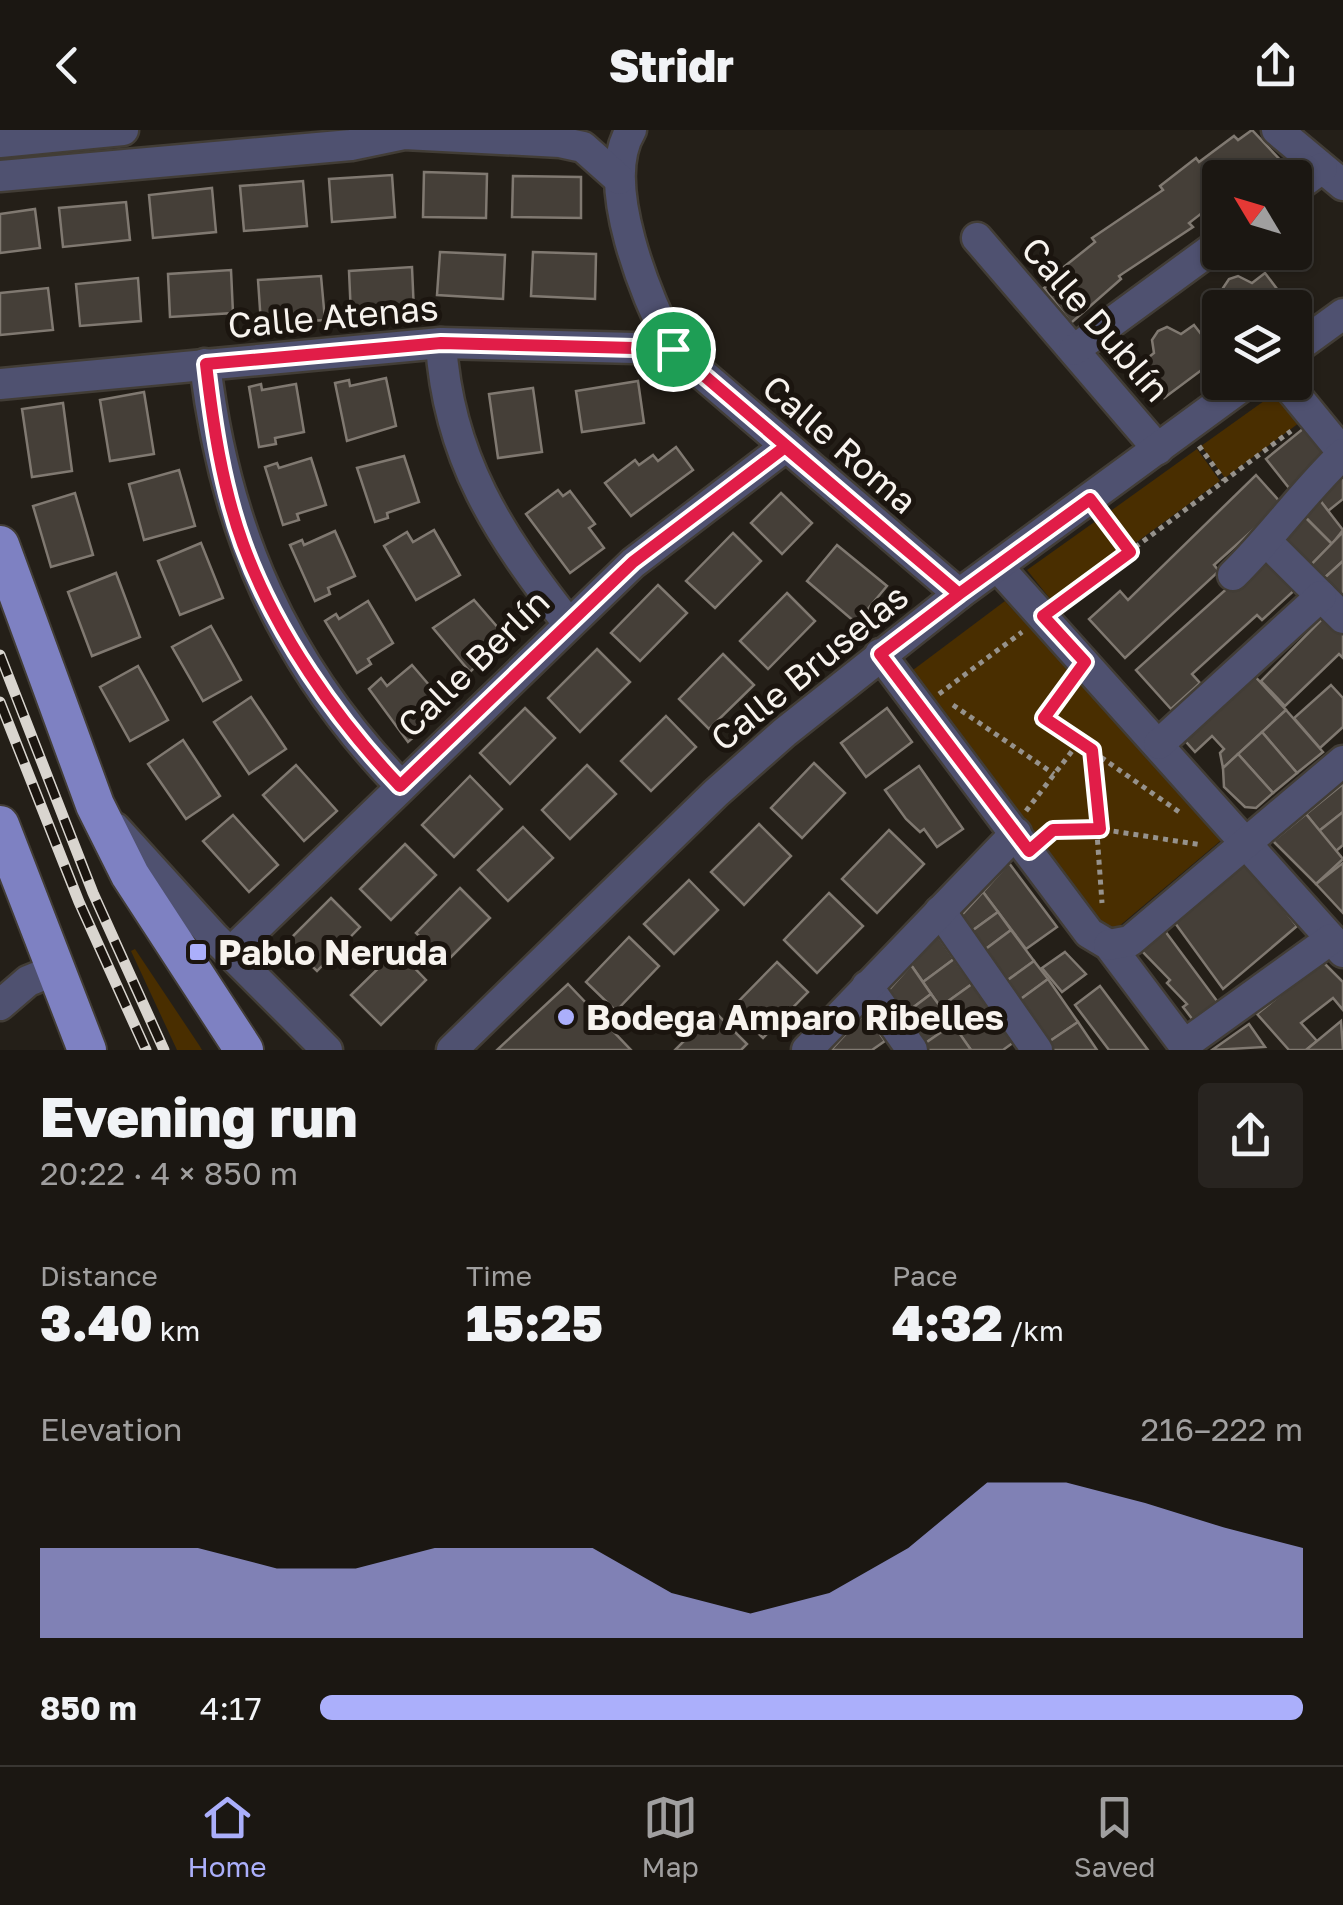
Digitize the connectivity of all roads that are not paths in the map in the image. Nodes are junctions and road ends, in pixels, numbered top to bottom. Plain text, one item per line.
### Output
1 (123, 130) edge
2 (631, 130) edge
3 (1277, 130) edge
4 (416, 132) edge
5 (0, 142) edge
6 (0, 176) edge
7 (1332, 176) edge
8 (619, 178) junction
9 (978, 238) dead end
10 (1202, 255) edge
11 (1343, 314) edge
12 (1312, 337) edge
13 (441, 343) junction
14 (673, 349) junction
15 (1074, 350) junction
16 (206, 364) junction
17 (0, 384) edge
18 (1222, 400) edge
19 (1299, 400) edge
20 (785, 447) junction
21 (1158, 449) junction
22 (1343, 453) edge
23 (1267, 542) junction
24 (0, 546) edge
25 (998, 567) junction
26 (1233, 574) dead end
27 (959, 594) junction
28 (1321, 596) junction
29 (1343, 618) edge
30 (568, 622) junction
31 (880, 654) junction
32 (1160, 744) junction
33 (1343, 761) edge
34 (400, 786) junction
35 (95, 805) junction
36 (0, 825) edge
37 (1019, 838) junction
38 (1240, 845) junction
39 (940, 911) junction
40 (1106, 943) junction
41 (1337, 946) edge
42 (230, 952) junction
43 (55, 970) junction
44 (867, 986) junction
45 (0, 1006) edge
46 (87, 1050) edge
47 (244, 1050) edge
48 (327, 1050) edge
49 (452, 1050) edge
50 (807, 1050) edge
51 (912, 1050) edge
52 (1036, 1050) edge

1 - 5 street
2 - 8 street
3 - 7 street
4 - 6 street
4 - 8 street
8 - 14 street, Calle Roma
9 - 15 street, Calle Dublín
10 - 15 street
11 - 12 street
13 - 14 street, Calle Atenas
13 - 16 street, Calle Atenas
13 - 30 street
14 - 20 street, Calle Roma
15 - 21 street, Calle Dublín
16 - 17 street, Calle Atenas
16 - 34 street
18 - 21 street, Calle Bruselas
19 - 22 street
20 - 27 street, Calle Roma
20 - 30 street, Calle Berlín
21 - 25 street, Calle Bruselas
22 - 23 street
23 - 26 street
23 - 28 street
24 - 35 main road
25 - 27 street, Calle Bruselas
25 - 32 street
27 - 31 street, Calle Bruselas
28 - 29 street
28 - 32 street
30 - 34 street, Calle Berlín
31 - 37 street
31 - 49 street, Calle Bruselas
32 - 38 street
33 - 38 street
34 - 42 street, Calle Berlín
35 - 42 street
35 - 47 main road
36 - 43 main road
37 - 39 street
37 - 40 street
38 - 40 street
38 - 41 street
39 - 44 street
39 - 52 street
40 - 41 street
42 - 48 street
43 - 45 street
43 - 46 main road
44 - 50 street
44 - 51 street

